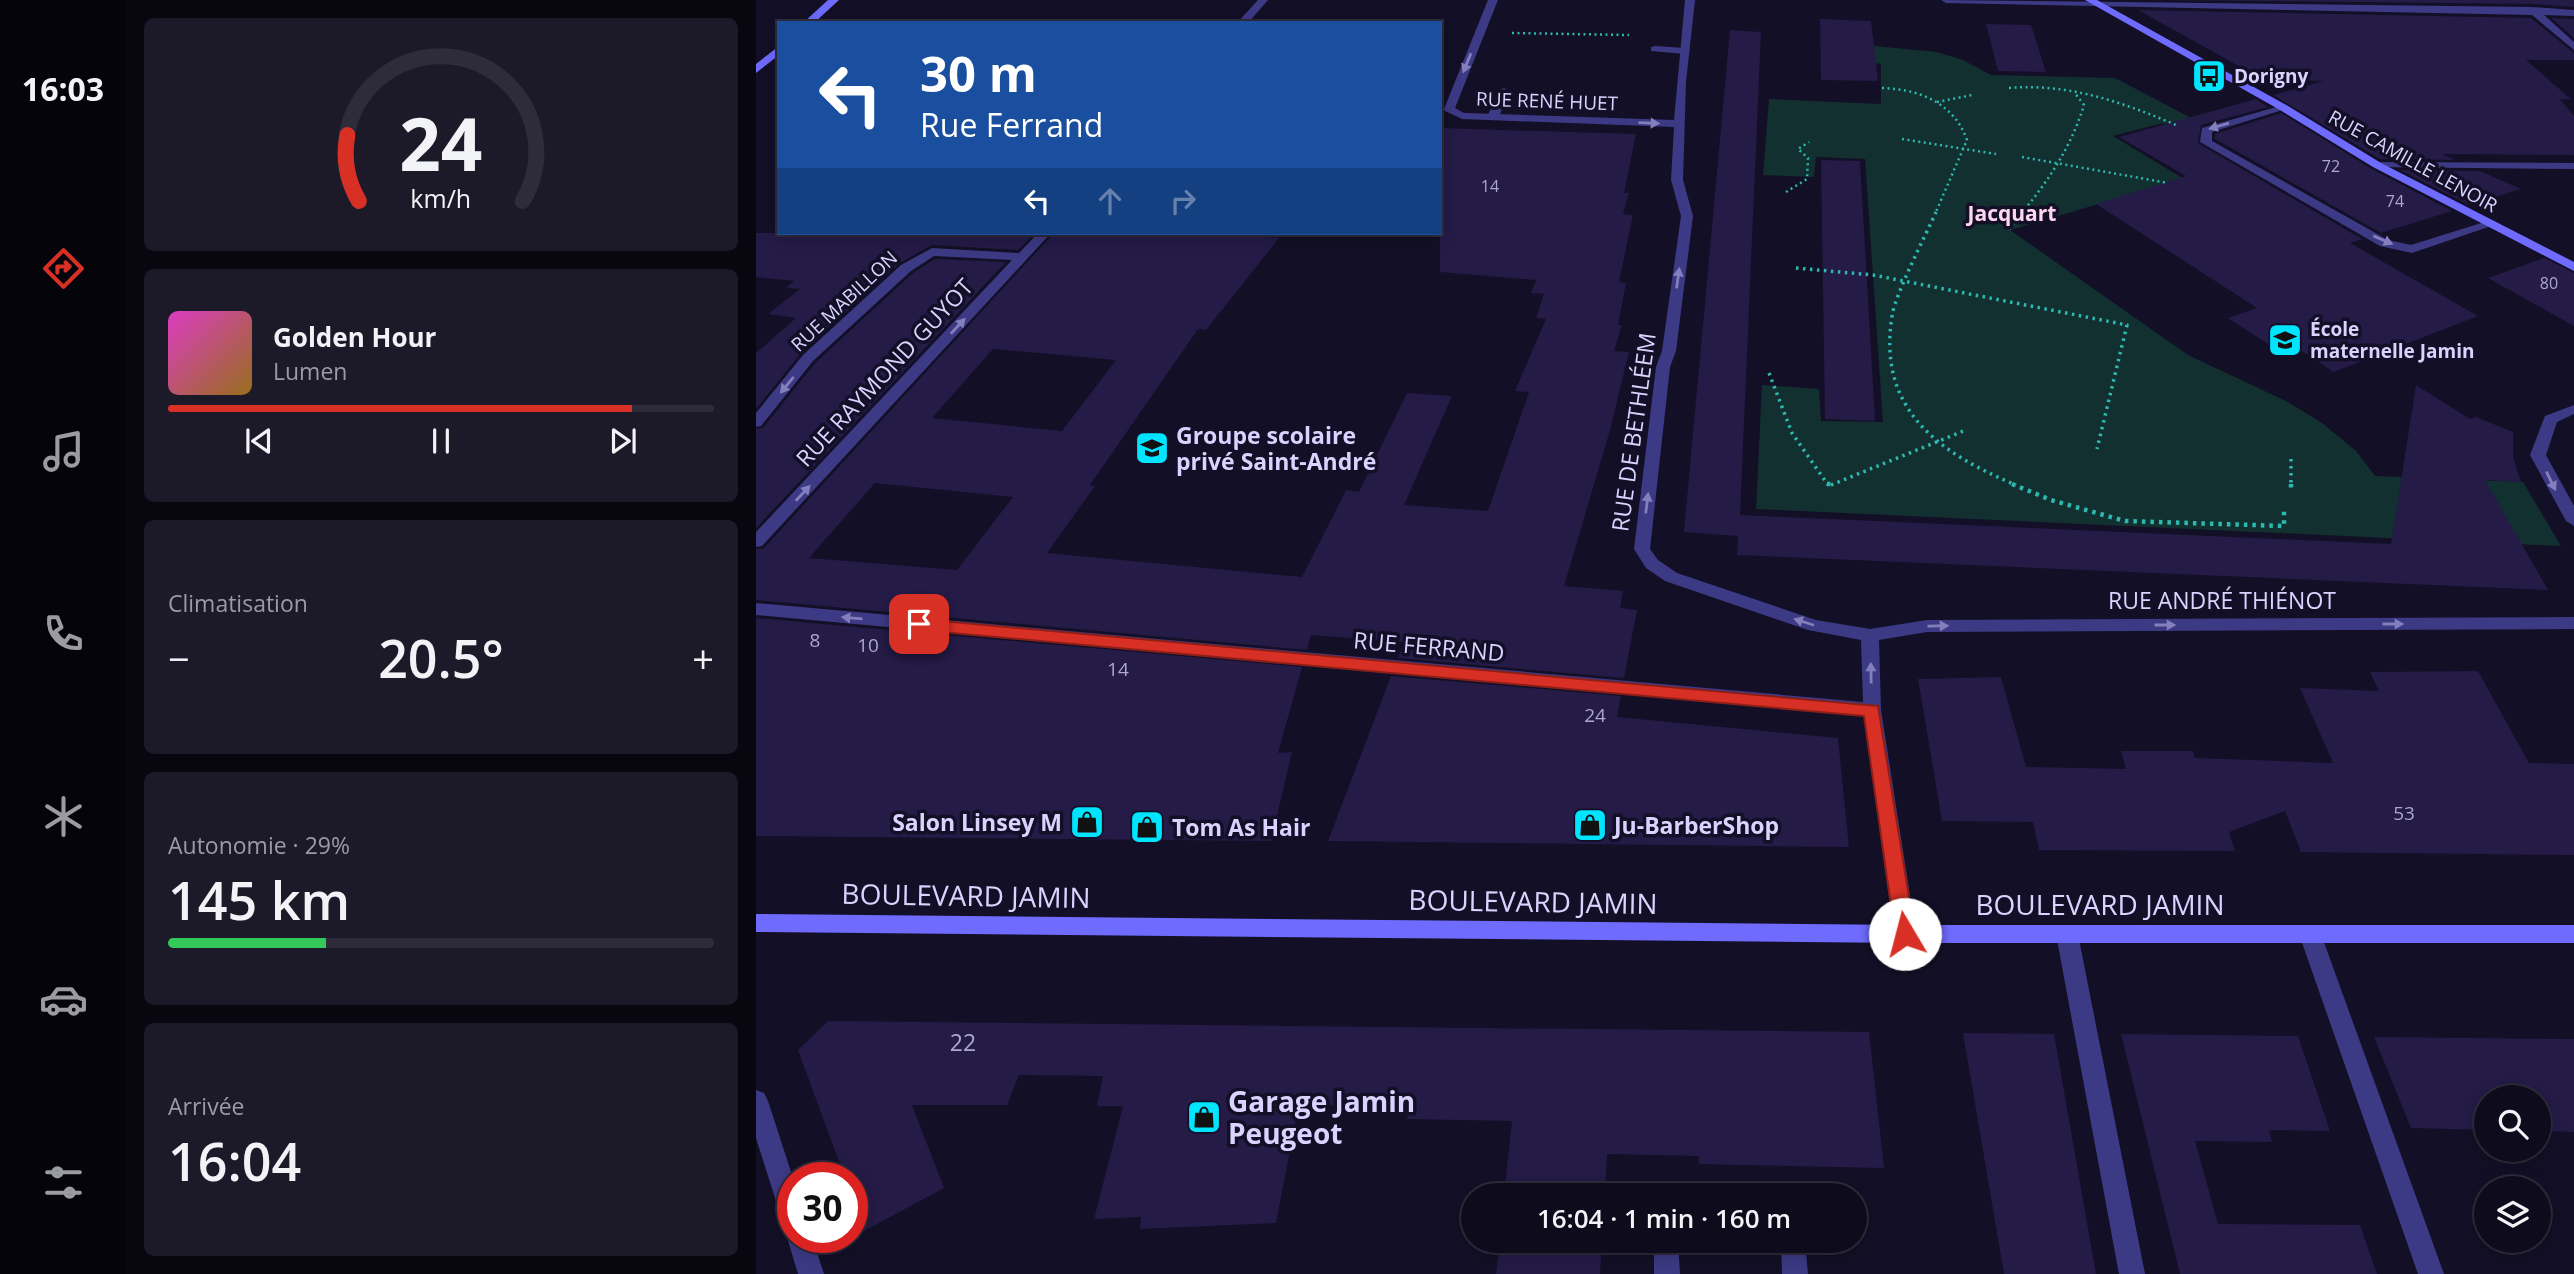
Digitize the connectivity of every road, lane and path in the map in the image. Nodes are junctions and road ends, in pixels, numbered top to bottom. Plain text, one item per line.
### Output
1 (834, 0) edge
2 (1263, 0) edge
3 (1493, 0) edge
4 (1690, 0) edge
5 (1945, 0) edge
6 (2146, 0) edge
7 (2521, 0) edge
8 (2094, 2) edge
9 (2158, 5) junction
10 (2534, 12) junction
11 (2574, 13) edge
12 (810, 21) edge
13 (1244, 21) edge
14 (1479, 32) junction
15 (1686, 36) junction
16 (2574, 47) edge
17 (1655, 50) dead end
18 (777, 51) edge
19 (1685, 51) junction
20 (756, 70) edge
21 (1882, 88) dead end
22 (2009, 88) dead end
23 (1504, 91) dead end
24 (2074, 92) junction
25 (1972, 95) dead end
26 (1937, 102) junction
27 (2284, 108) junction
28 (1493, 117) junction
29 (1679, 124) junction
30 (1902, 139) dead end
31 (2206, 139) junction
32 (1810, 142) dead end
33 (1964, 149) junction
34 (1996, 154) dead end
35 (2022, 157) dead end
36 (2060, 164) junction
37 (2377, 165) junction
38 (2574, 166) edge
39 (2168, 183) dead end
40 (1786, 192) dead end
41 (2491, 224) junction
42 (2009, 229) dead end
43 (1043, 235) edge
44 (1023, 257) junction
45 (2574, 267) edge
46 (1796, 268) dead end
47 (1909, 282) junction
48 (1994, 299) junction
49 (2001, 303) dead end
50 (2127, 325) junction
51 (2117, 327) dead end
52 (1769, 373) dead end
53 (2574, 409) edge
54 (2097, 415) dead end
55 (2103, 422) junction
56 (756, 423) edge
57 (1966, 430) dead end
58 (1935, 442) junction
59 (2097, 449) dead end
60 (2291, 460) dead end
61 (2291, 491) dead end
62 (2284, 511) dead end
63 (2574, 521) edge
64 (756, 542) edge
65 (756, 609) edge
66 (2574, 623) edge
67 (1870, 635) junction
68 (1872, 710) junction
69 (756, 923) edge
70 (1905, 934) junction
71 (2067, 934) junction
72 (2309, 934) junction
73 (2574, 934) edge
74 (756, 1101) edge
75 (777, 1167) edge
76 (804, 1253) edge
77 (1666, 1253) edge
78 (1794, 1253) edge
79 (811, 1274) edge
80 (1667, 1274) edge
81 (1795, 1274) edge
82 (2132, 1274) edge
83 (2431, 1274) edge

1 - 12 main road
2 - 13 street
3 - 14 street, RUE RENÉ HUET
4 - 15 street, RUE DE BETHLÉEM
5 - 8 street
6 - 9 street
7 - 10 street
8 - 9 street
8 - 27 main road, RUE CAMILLE LENOIR
9 - 10 street
10 - 11 street
10 - 16 street
14 - 15 path
14 -> 28 street, RUE RENÉ HUET
15 - 19 street, RUE DE BETHLÉEM
17 - 19 street
18 - 20 main road
19 - 29 street, RUE DE BETHLÉEM
21 - 26 path
22 - 24 path
23 - 28 street
24 - 31 path
24 - 36 path
25 - 26 path
26 - 33 path
27 -> 31 street
27 - 37 main road, RUE CAMILLE LENOIR
28 -> 29 street, RUE RENÉ HUET
67 -> 29 street, RUE DE BETHLÉEM
30 - 33 path
31 -> 41 street
32 - 40 path
33 - 34 path
33 - 47 path
35 - 36 path
36 - 39 path
36 - 42 path
37 - 38 street
37 - 41 main road, RUE CAMILLE LENOIR
41 - 45 main road, RUE CAMILLE LENOIR
43 - 44 street, RUE RAYMOND GUYOT
44 -> 56 street, RUE MABILLON
64 -> 44 street, RUE RAYMOND GUYOT
46 - 47 path
47 - 48 path
47 - 58 path
48 - 49 path
48 - 50 path
50 - 51 path
50 - 55 path
52 - 58 path
53 -> 63 street
54 - 55 path
55 - 59 path
57 - 58 path
58 - 62 path
60 - 61 path
68 -> 65 street, RUE FERRAND
67 -> 66 street, RUE ANDRÉ THIÉNOT
68 -> 67 street
68 - 70 street
69 - 70 main road, BOULEVARD JAMIN
70 - 71 main road, BOULEVARD JAMIN
71 - 72 main road, BOULEVARD JAMIN
71 - 82 street
72 - 73 main road, BOULEVARD JAMIN
72 - 83 street
74 - 75 street
76 - 79 street
77 - 80 street
78 - 81 street

